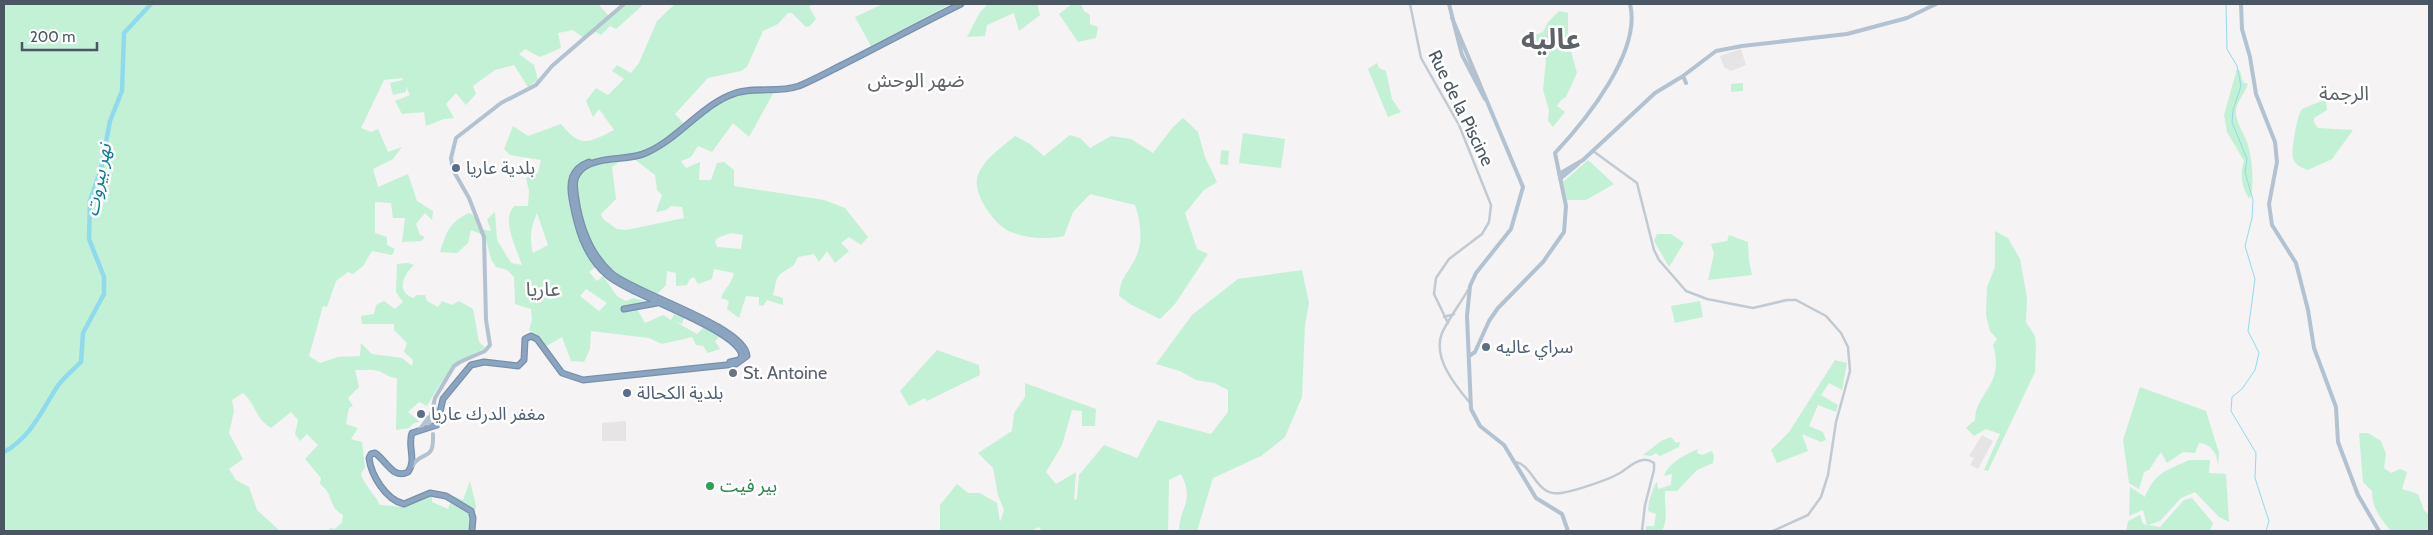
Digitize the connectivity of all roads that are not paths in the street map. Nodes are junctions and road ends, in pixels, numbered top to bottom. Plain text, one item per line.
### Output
1 (624, 4) edge
2 (955, 4) edge
3 (961, 4) edge
4 (1410, 4) edge
5 (1449, 4) edge
6 (1630, 4) edge
7 (1936, 4) edge
8 (2241, 4) edge
9 (1452, 18) junction
10 (1476, 74) junction
11 (1684, 76) junction
12 (1472, 77) junction
13 (1686, 83) dead end
14 (1486, 101) junction
15 (1592, 151) junction
16 (1567, 173) junction
17 (1559, 174) junction
18 (1560, 179) junction
19 (1470, 286) junction
20 (642, 296) junction
21 (652, 300) junction
22 (658, 302) junction
23 (643, 303) junction
24 (1454, 314) junction
25 (1444, 317) junction
26 (1448, 324) junction
27 (1469, 356) junction
28 (557, 366) junction
29 (444, 384) junction
30 (1471, 403) junction
31 (434, 421) dead end
32 (428, 428) junction
33 (420, 429) junction
34 (434, 434) dead end
35 (412, 455) junction
36 (420, 458) junction
37 (1516, 462) junction
38 (411, 468) junction
39 (473, 531) edge
40 (1568, 531) edge
41 (1642, 531) edge
42 (1773, 531) edge
43 (2379, 531) edge

1 - 29 main road
2 - 20 highway
3 - 28 highway
4 - 25 street, Rue de la Piscine
5 - 9 main road
6 - 17 main road
7 - 11 main road
8 - 43 main road
9 - 10 main road
9 - 12 main road
10 - 12 main road
10 - 14 main road
11 - 13 main road
11 - 15 main road
12 - 14 main road
14 - 19 main road
15 - 16 main road
15 - 42 street
16 - 17 main road
16 - 18 main road
17 - 18 main road
18 - 27 main road
19 - 24 street
19 - 27 main road
20 - 21 highway
20 - 23 highway
21 - 22 highway
21 - 23 highway
22 - 23 highway
22 - 28 highway
24 - 25 street
24 - 26 street
25 - 26 street, Rue de la Piscine
26 - 30 street
27 - 30 main road
28 - 32 highway
29 - 31 main road
29 - 32 main road
29 - 33 main road
30 - 37 main road
32 - 33 highway
33 - 35 highway
34 - 36 main road
35 - 36 main road
35 - 38 highway
36 - 38 main road
37 - 40 main road
37 - 41 street
38 - 39 highway

